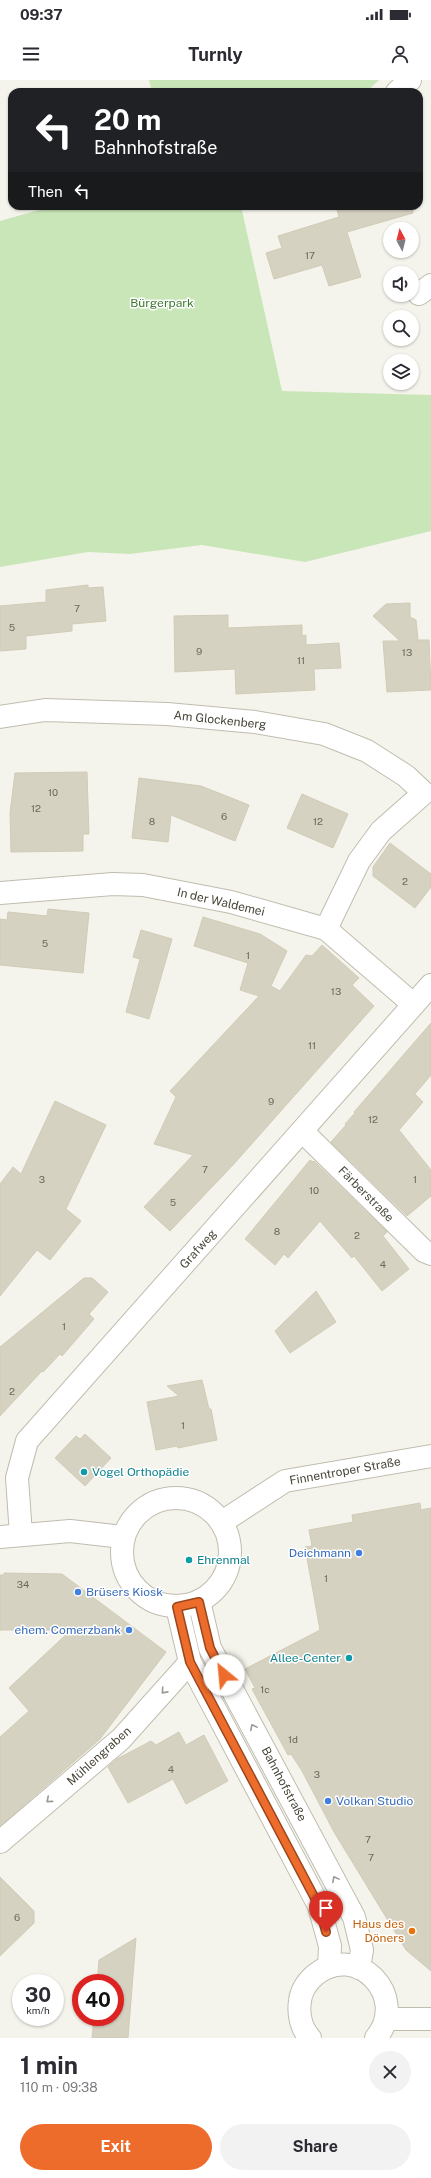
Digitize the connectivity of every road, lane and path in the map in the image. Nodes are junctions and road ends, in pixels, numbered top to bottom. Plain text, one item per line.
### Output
1 (410, 80) edge
2 (401, 88) edge
3 (0, 717) edge
4 (427, 790) edge
5 (0, 893) edge
6 (326, 929) junction
7 (431, 985) edge
8 (413, 1004) junction
9 (303, 1132) junction
10 (431, 1254) edge
11 (431, 1456) edge
12 (222, 1522) junction
13 (21, 1535) junction
14 (0, 1537) edge
15 (123, 1537) junction
16 (199, 1602) junction
17 (177, 1607) junction
18 (190, 1662) junction
19 (0, 1842) edge
20 (329, 1967) junction
21 (359, 1968) junction
22 (386, 2019) junction
23 (431, 2019) edge
24 (310, 2038) edge
25 (376, 2038) edge

1 - 2 street
3 - 4 street, Am Glockenberg
4 - 6 street, Am Glockenberg
5 - 6 street, In der Waldemei
6 - 8 street, In der Waldemei
7 - 8 street, Grafweg
8 - 9 street, Grafweg
9 - 10 street, Färberstraße
9 - 13 street, Grafweg
11 - 12 street, Finnentroper Straße
12 - 15 street
12 - 16 street
13 - 14 street
13 - 15 street
15 - 17 street
16 - 17 street
21 -> 16 street, Bahnhofstraße
17 - 18 street
18 -> 19 street, Mühlengraben
18 - 20 street
20 - 21 street
20 - 24 street
21 - 22 street
22 - 23 street
22 - 25 street

